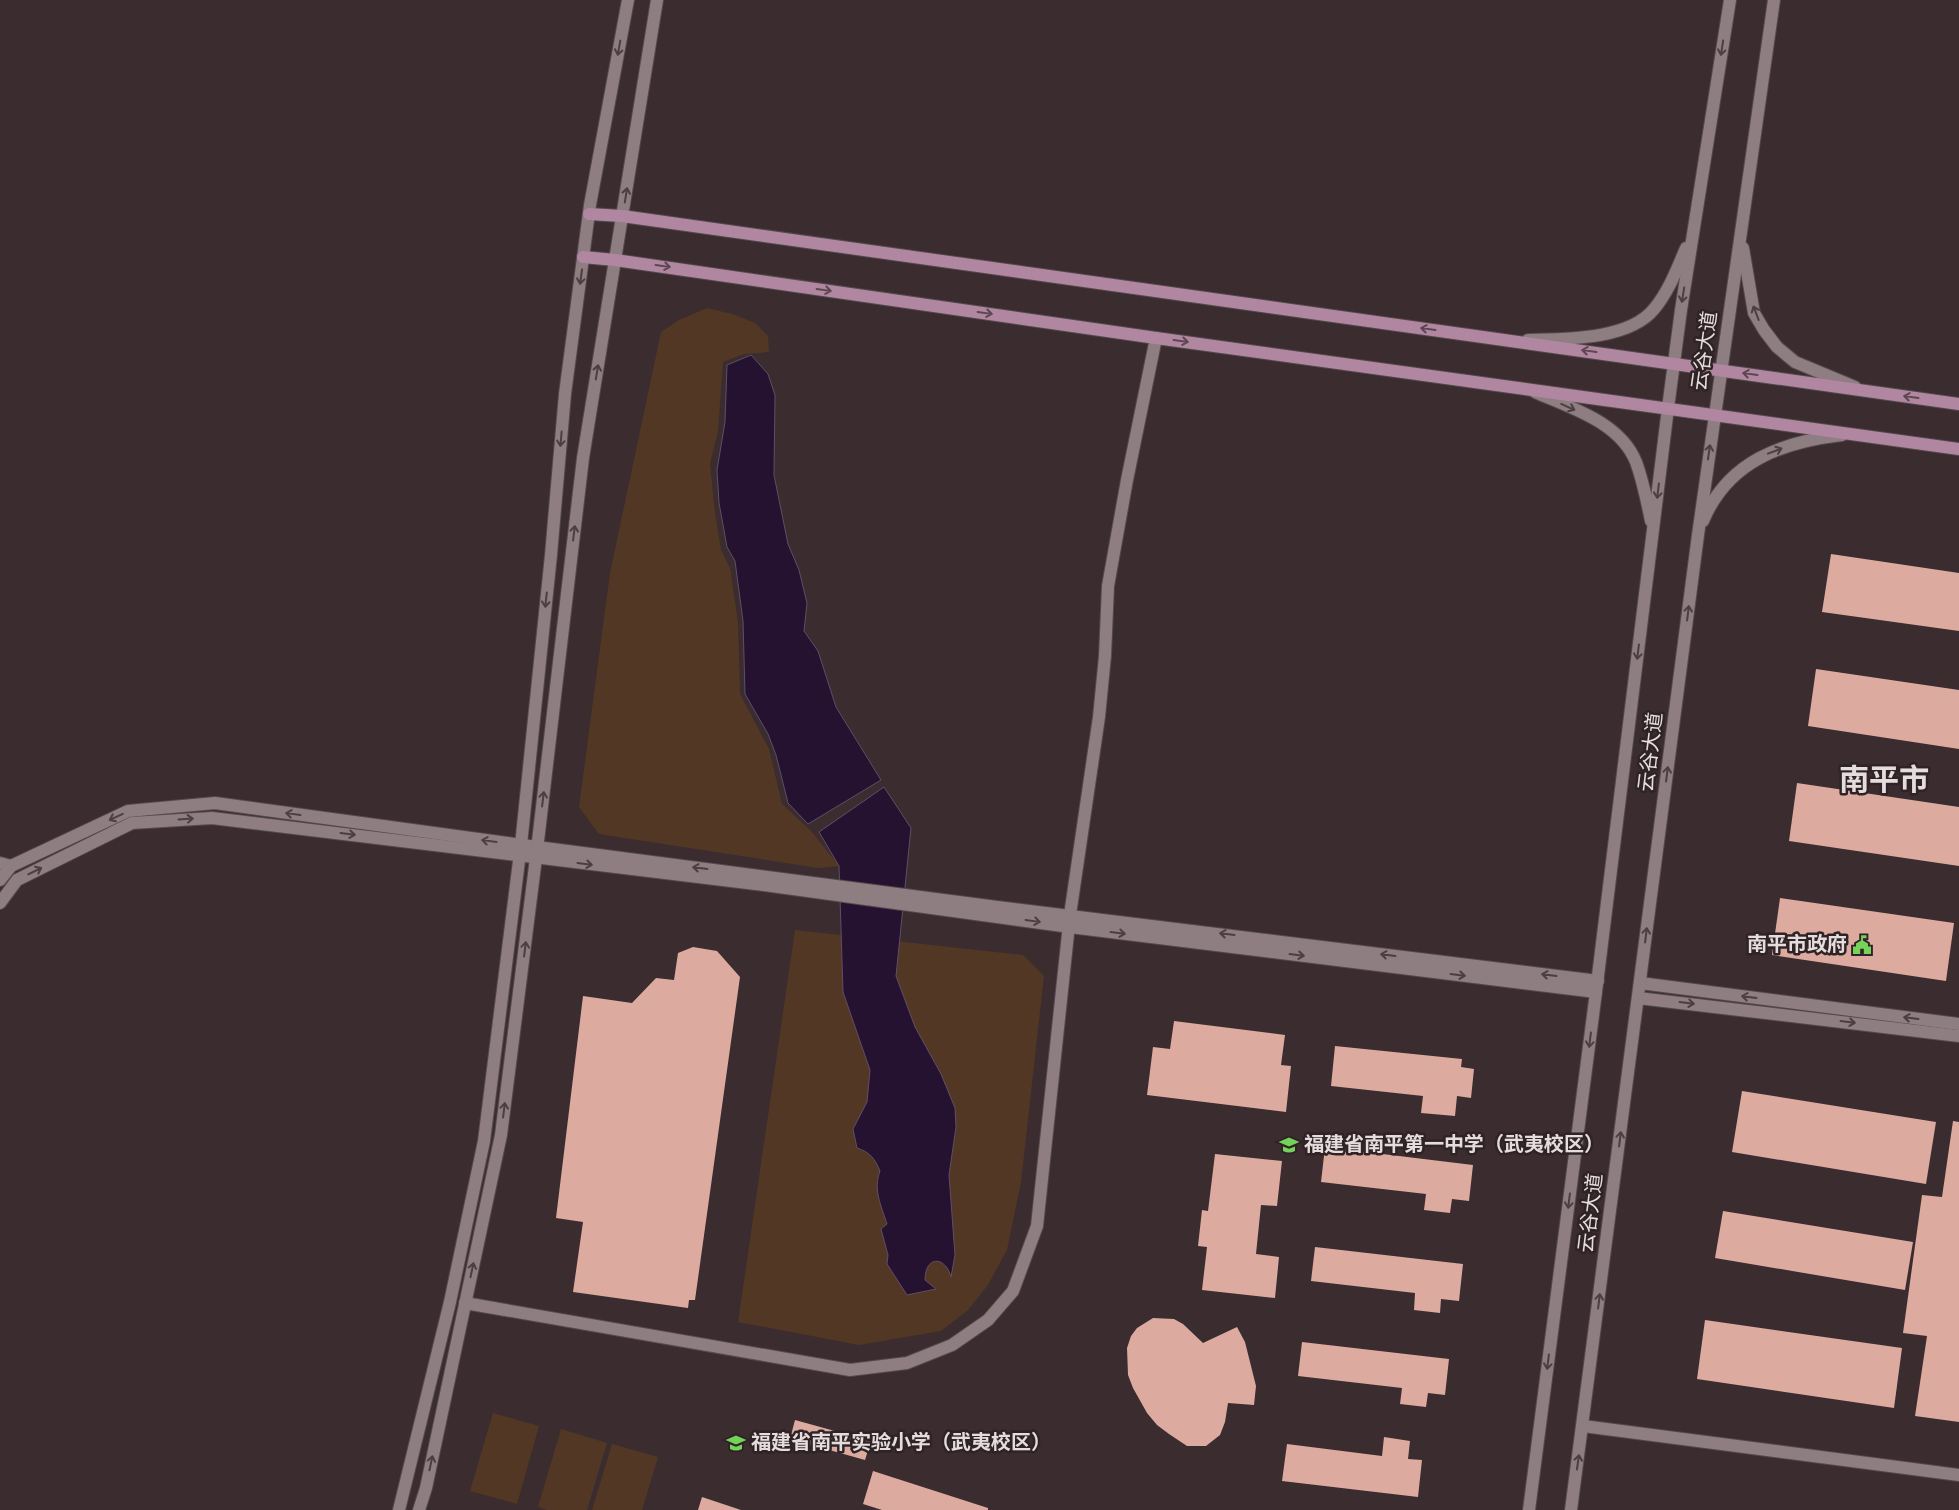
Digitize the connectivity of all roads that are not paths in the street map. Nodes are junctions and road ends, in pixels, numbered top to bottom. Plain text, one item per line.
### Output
1 (628, 0) edge
2 (657, 0) edge
3 (1730, 0) edge
4 (1774, 0) edge
5 (589, 214) junction
6 (622, 216) junction
7 (1694, 227) junction
8 (1741, 234) junction
9 (583, 257) junction
10 (615, 260) junction
11 (1156, 338) junction
12 (1514, 341) junction
13 (1674, 363) junction
14 (1721, 370) junction
15 (1523, 388) junction
16 (1862, 390) junction
17 (1959, 404) edge
18 (1668, 408) junction
19 (1714, 416) junction
20 (1850, 434) junction
21 (1959, 449) edge
22 (1653, 531) junction
23 (1698, 535) junction
24 (520, 850) junction
25 (537, 853) junction
26 (5, 865) edge
27 (0, 880) edge
28 (0, 903) edge
29 (1070, 921) junction
30 (1640, 983) junction
31 (1597, 986) junction
32 (1638, 998) junction
33 (1959, 1024) edge
34 (1959, 1036) edge
35 (465, 1303) junction
36 (1583, 1426) junction
37 (1959, 1475) edge
38 (399, 1510) edge
39 (419, 1510) edge
40 (1529, 1510) edge
41 (1571, 1510) edge

1 -> 5 main road
6 -> 2 main road
3 -> 7 main road, 云谷大道
4 - 8 main road, 云谷大道
5 - 6 main road
5 - 9 main road
6 - 10 main road
12 -> 6 main road
7 - 12 main road
7 -> 13 main road, 云谷大道
8 - 14 main road, 云谷大道
16 -> 8 main road
9 - 10 main road
9 -> 24 main road
10 -> 11 main road
25 -> 10 main road
11 -> 15 main road
11 - 29 main road
13 -> 12 main road
13 - 14 main road
13 - 18 main road, 云谷大道
16 -> 14 main road
14 - 19 main road, 云谷大道
15 - 18 main road
15 -> 22 main road
17 -> 16 main road
18 - 19 main road
18 -> 22 main road, 云谷大道
19 - 20 main road
23 -> 19 main road, 云谷大道
20 - 21 main road
23 -> 20 main road
22 -> 31 main road, 云谷大道
30 -> 23 main road, 云谷大道
24 - 25 main road
24 -> 26 main road
28 -> 24 main road
24 - 38 main road
25 - 29 main road
35 -> 25 main road
26 - 27 main road
29 - 31 main road
29 - 35 main road
30 - 32 main road, 云谷大道
33 -> 30 main road
31 -> 40 main road, 云谷大道
32 -> 34 main road
36 -> 32 main road, 云谷大道
39 -> 35 main road
36 - 37 main road
41 -> 36 main road, 云谷大道

